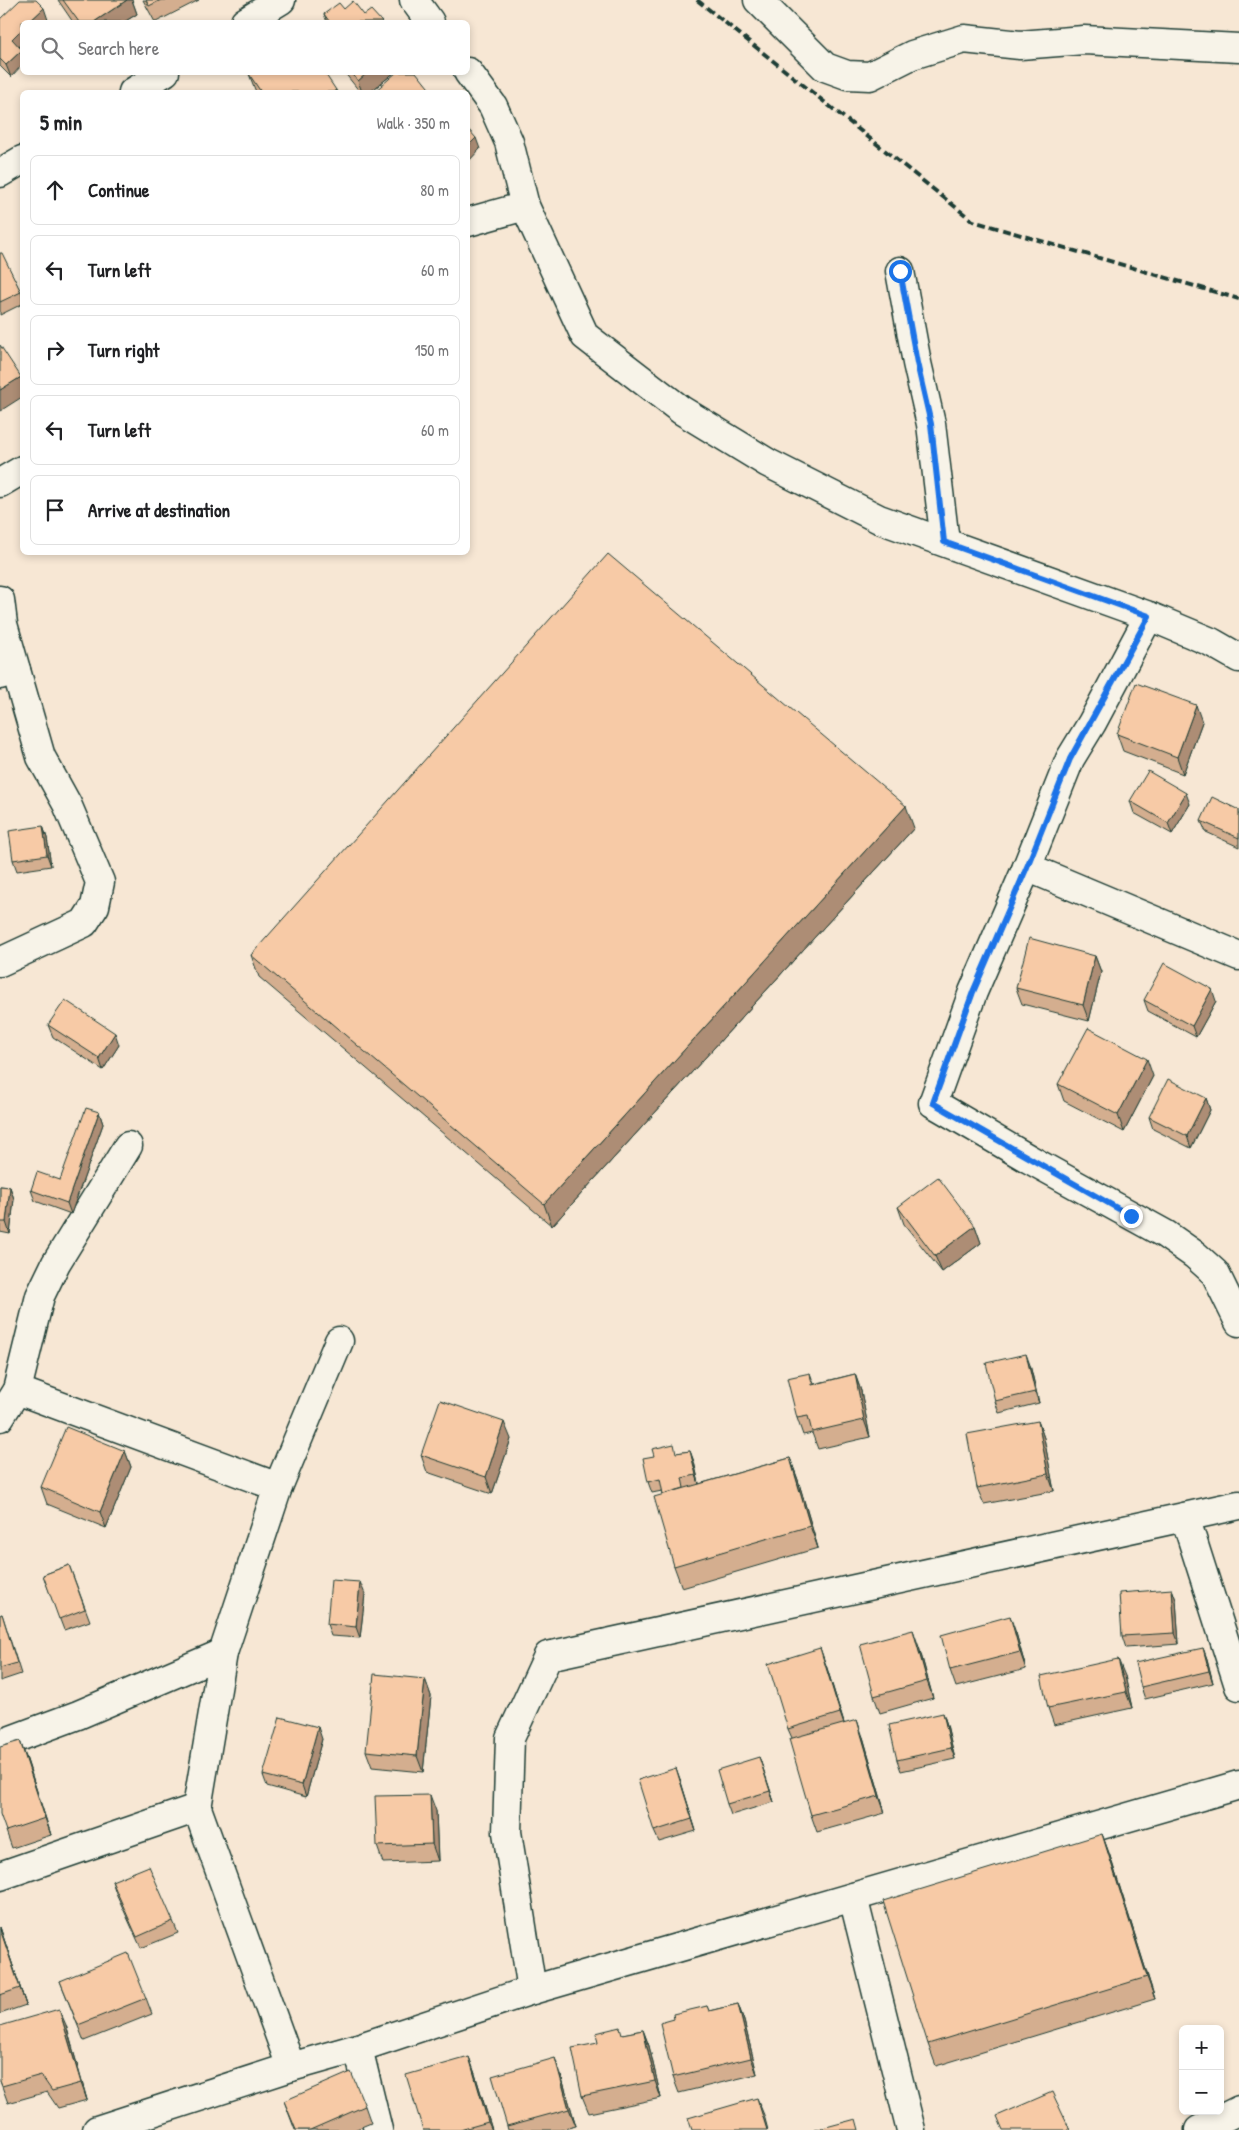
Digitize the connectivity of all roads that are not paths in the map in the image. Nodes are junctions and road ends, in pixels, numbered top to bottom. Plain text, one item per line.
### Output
1 (281, 0) edge
2 (414, 0) edge
3 (758, 0) edge
4 (248, 20) edge
5 (429, 20) edge
6 (1239, 48) edge
7 (160, 75) edge
8 (470, 75) edge
9 (136, 90) edge
10 (20, 161) edge
11 (0, 173) edge
12 (525, 206) junction
13 (470, 221) edge
14 (900, 271) dead end
15 (20, 471) edge
16 (0, 483) edge
17 (944, 542) junction
18 (0, 600) edge
19 (1149, 616) junction
20 (1239, 658) edge
21 (8, 672) edge
22 (1027, 867) junction
23 (1239, 956) edge
24 (0, 962) edge
25 (128, 1146) dead end
26 (1239, 1322) edge
27 (339, 1341) dead end
28 (17, 1390) junction
29 (0, 1417) edge
30 (278, 1487) junction
31 (1239, 1505) edge
32 (1185, 1517) junction
33 (223, 1653) junction
34 (1239, 1686) edge
35 (0, 1744) edge
36 (1239, 1785) edge
37 (197, 1808) junction
38 (0, 1876) edge
39 (853, 1897) junction
40 (532, 1990) junction
41 (358, 2048) junction
42 (291, 2067) junction
43 (1239, 2110) edge
44 (97, 2130) edge
45 (378, 2130) edge
46 (911, 2130) edge
47 (1199, 2130) edge

1 - 4 street
2 - 5 street
3 - 6 street
7 - 9 street
8 - 12 street
10 - 11 street
12 - 13 street
12 - 17 street
14 - 17 street
15 - 16 street
17 - 19 street
18 - 21 street
19 - 20 street
19 - 22 street
21 - 24 street
22 - 23 street
22 - 26 street
25 - 28 street
27 - 30 street
28 - 29 street
28 - 30 street
30 - 33 street
31 - 32 street
32 - 34 street
32 - 40 street
33 - 35 street
33 - 37 street
36 - 39 street
37 - 38 street
37 - 42 street
39 - 40 street
39 - 46 street
40 - 41 street
41 - 42 street
41 - 45 street
42 - 44 street
43 - 47 street

